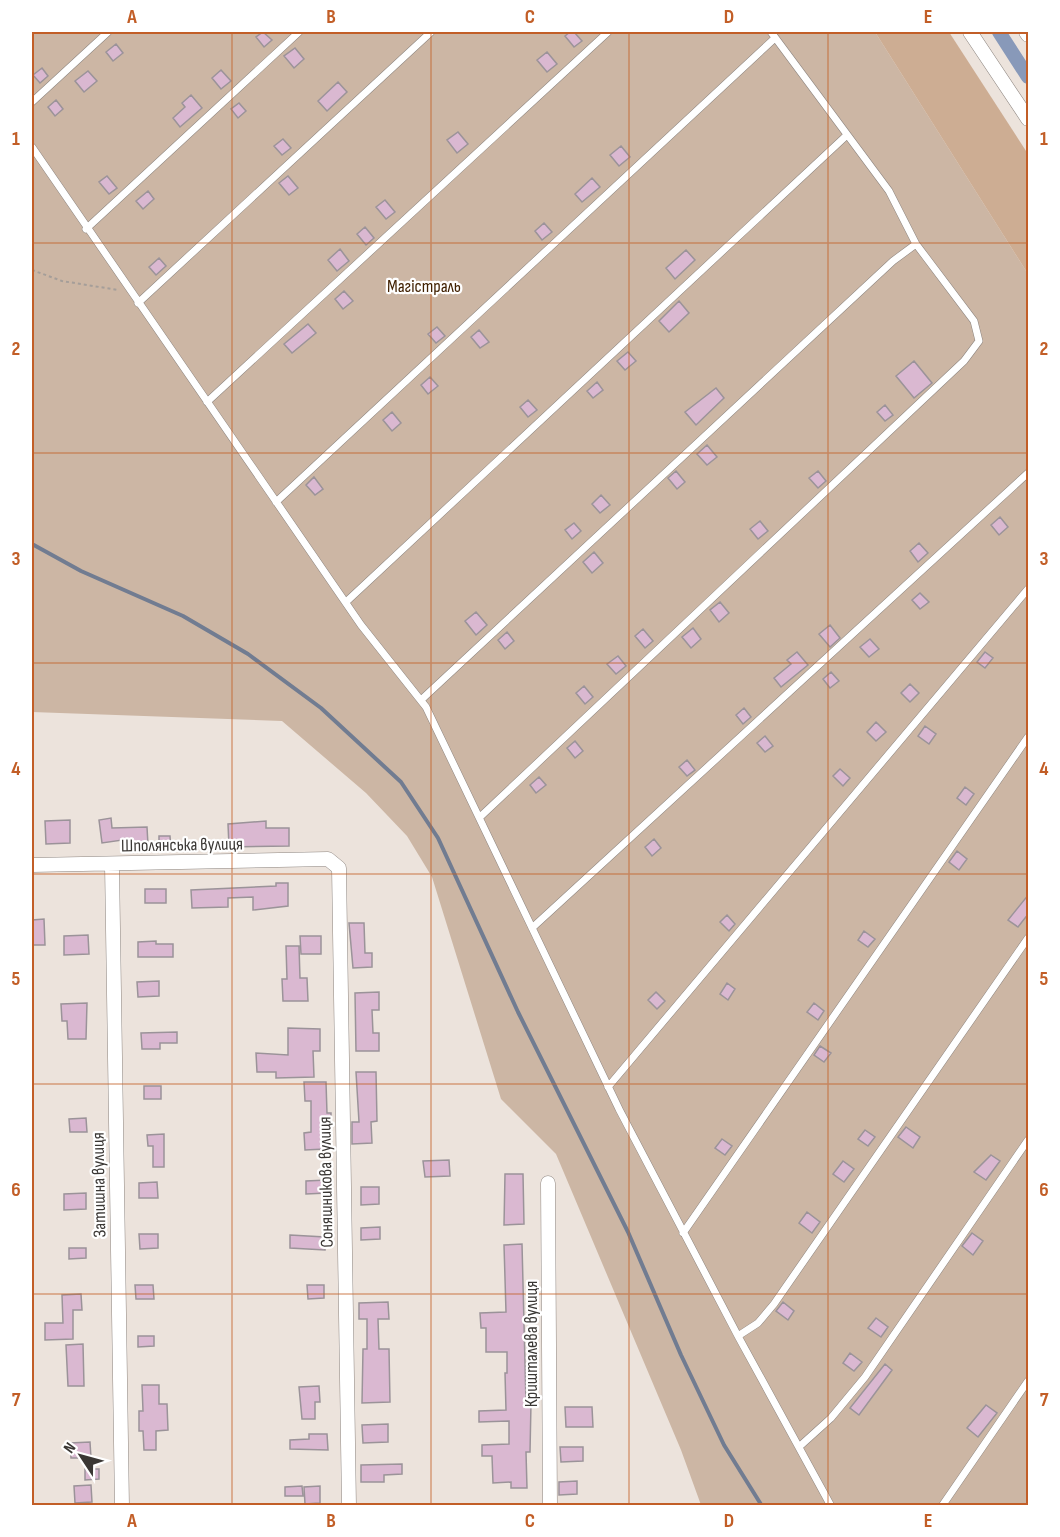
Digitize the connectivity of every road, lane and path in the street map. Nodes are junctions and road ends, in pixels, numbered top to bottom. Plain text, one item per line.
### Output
1 (108, 32) edge
2 (299, 32) edge
3 (431, 32) edge
4 (608, 32) edge
5 (970, 32) edge
6 (773, 34) edge
7 (32, 102) edge
8 (1029, 119) edge
9 (848, 135) junction
10 (32, 147) edge
11 (86, 229) junction
12 (916, 244) junction
13 (32, 270) edge
14 (129, 291) junction
15 (138, 303) junction
16 (207, 402) junction
17 (1029, 473) edge
18 (276, 502) junction
19 (1029, 589) edge
20 (346, 602) junction
21 (421, 700) junction
22 (1029, 737) edge
23 (480, 818) junction
24 (333, 861) joint
25 (32, 865) edge
26 (112, 865) junction
27 (532, 928) junction
28 (1029, 938) edge
29 (608, 1087) junction
30 (1029, 1140) edge
31 (548, 1183) dead end
32 (683, 1233) junction
33 (738, 1336) junction
34 (1029, 1381) edge
35 (800, 1446) junction
36 (122, 1506) edge
37 (349, 1506) edge
38 (550, 1506) edge
39 (831, 1506) edge
40 (942, 1506) edge

1 - 7 lane
2 - 11 lane
3 - 15 lane
4 - 16 lane
5 - 8 street
6 - 9 lane
6 - 18 lane
9 - 12 lane
9 - 20 lane
10 - 11 lane
11 - 14 lane
12 - 21 lane
12 - 23 lane
13 - 14 path
14 - 15 lane
15 - 16 lane
16 - 18 lane
17 - 27 lane
18 - 20 lane
19 - 29 lane
20 - 21 lane
21 - 23 lane
22 - 32 lane
23 - 27 lane
24 - 26 street, Шполянська вулиця
24 - 37 street, Соняшникова вулиця
25 - 26 street, Шполянська вулиця
26 - 36 street, Затишна вулиця
27 - 29 lane
28 - 33 lane
29 - 32 lane
30 - 35 lane
31 - 38 street, Кришталева вулиця
32 - 33 lane
33 - 35 lane
34 - 40 lane
35 - 39 lane

